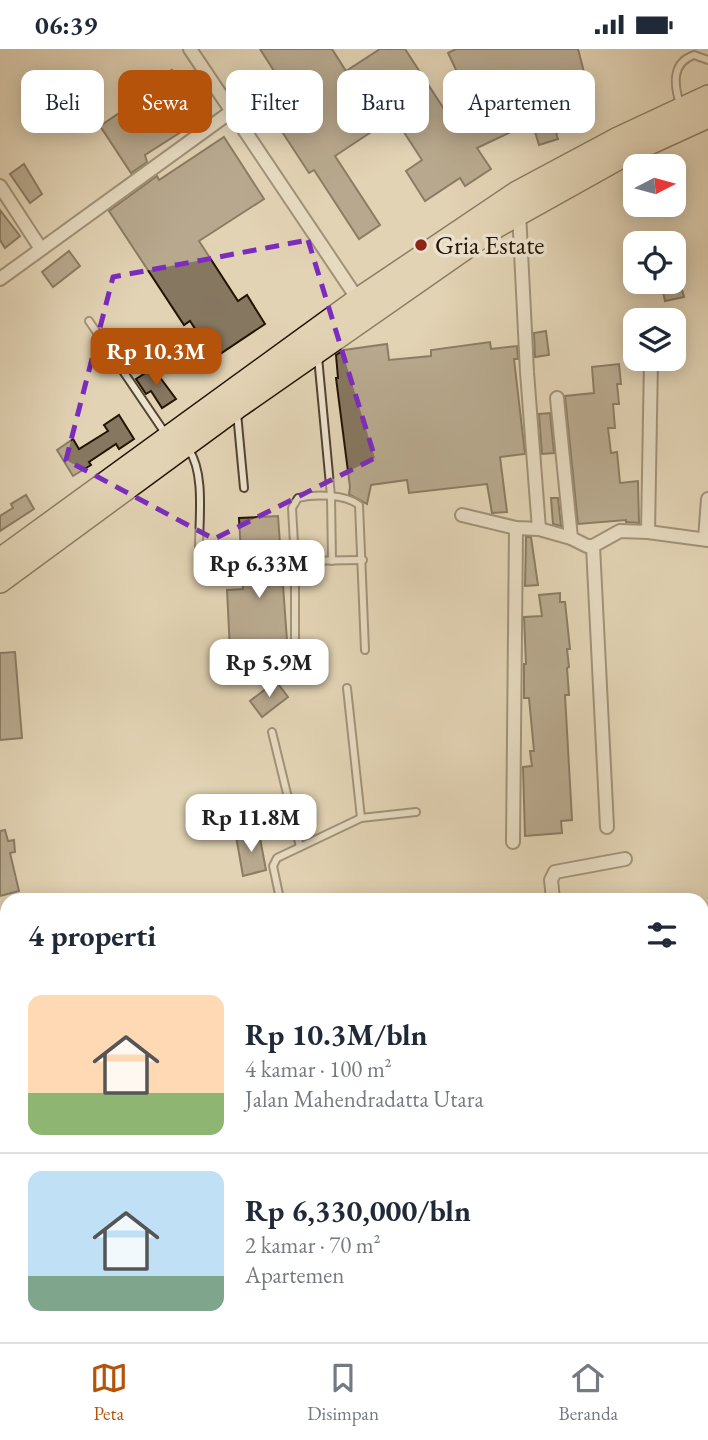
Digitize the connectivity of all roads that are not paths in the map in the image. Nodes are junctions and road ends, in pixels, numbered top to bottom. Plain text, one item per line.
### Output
1 (190, 49) edge
2 (680, 49) edge
3 (684, 59) junction
4 (708, 61) edge
5 (708, 96) edge
6 (226, 102) edge
7 (682, 108) junction
8 (226, 115) edge
9 (708, 117) edge
10 (247, 133) edge
11 (0, 186) edge
12 (519, 212) junction
13 (41, 249) junction
14 (0, 279) edge
15 (363, 307) junction
16 (89, 321) dead end
17 (317, 352) junction
18 (651, 371) edge
19 (557, 398) dead end
20 (237, 408) junction
21 (178, 442) junction
22 (244, 488) dead end
23 (331, 496) junction
24 (708, 499) edge
25 (462, 515) dead end
26 (516, 528) junction
27 (538, 529) junction
28 (648, 532) junction
29 (571, 538) junction
30 (707, 539) edge
31 (593, 546) junction
32 (199, 547) dead end
33 (0, 559) edge
34 (295, 561) junction
35 (332, 561) junction
36 (363, 561) junction
37 (0, 582) edge
38 (365, 650) dead end
39 (295, 663) dead end
40 (347, 688) dead end
41 (272, 732) dead end
42 (416, 812) dead end
43 (361, 818) junction
44 (607, 827) dead end
45 (513, 842) dead end
46 (300, 847) junction
47 (625, 859) dead end
48 (278, 893) edge
49 (552, 893) edge

1 - 6 street
2 - 3 lane
3 - 4 lane
3 - 7 lane
5 - 7 highway
7 - 15 highway
8 - 13 street
9 - 12 highway
10 - 15 street
11 - 13 street
12 - 15 highway
12 - 27 street
13 - 14 street
15 - 17 highway
15 - 21 highway
16 - 21 lane
17 - 20 highway
17 - 23 lane
18 - 28 street
19 - 29 street
20 - 21 highway
20 - 22 lane
21 - 32 lane
21 - 33 highway
21 - 37 highway
23 - 34 lane
23 - 35 lane
23 - 36 lane
24 - 30 street
25 - 26 street
26 - 27 street
26 - 45 street
27 - 29 street
28 - 30 street
28 - 31 street
29 - 31 street
31 - 44 street
34 - 35 lane
34 - 39 lane
35 - 36 lane
36 - 38 lane
40 - 43 lane
41 - 46 lane
42 - 43 lane
43 - 46 lane
46 - 48 lane
47 - 49 street

